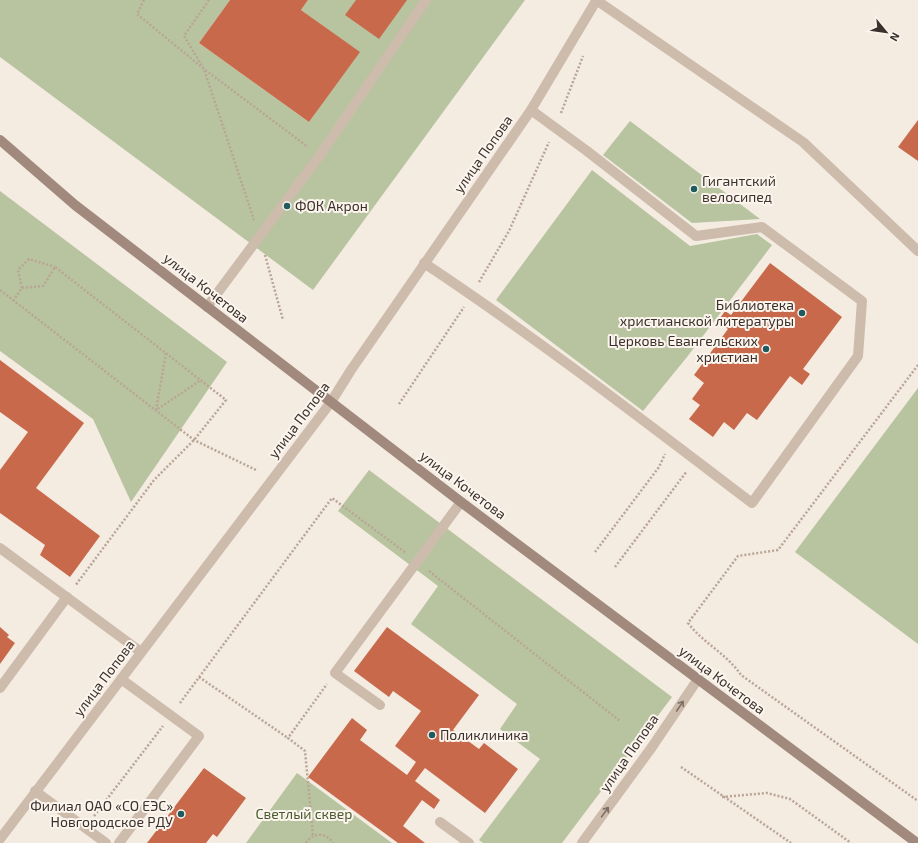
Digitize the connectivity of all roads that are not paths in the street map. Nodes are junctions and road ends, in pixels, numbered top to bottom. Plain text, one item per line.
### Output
1 (426, 0) edge
2 (596, 0) edge
3 (531, 110) junction
4 (0, 140) edge
5 (918, 251) edge
6 (424, 263) junction
7 (207, 307) junction
8 (331, 402) junction
9 (461, 502) junction
10 (3, 550) edge
11 (0, 561) edge
12 (67, 597) junction
13 (141, 652) junction
14 (121, 679) junction
15 (698, 679) junction
16 (0, 688) edge
17 (380, 705) dead end
18 (36, 792) junction
19 (440, 822) dead end
20 (0, 839) edge
21 (106, 843) edge
22 (119, 843) edge
23 (469, 843) edge
24 (582, 843) edge
25 (917, 843) edge

1 - 7 street
2 - 3 street, улица Попова
2 - 5 street
3 - 6 street, улица Попова
3 - 6 street
4 - 7 main road, улица Кочетова
6 - 8 street, улица Попова
7 - 8 main road, улица Кочетова
8 - 9 main road, улица Кочетова
8 - 13 street, улица Попова
9 - 15 main road, улица Кочетова
9 - 17 street
10 - 11 street
10 - 12 street
12 - 13 street
12 - 16 street
13 - 14 street, улица Попова
14 - 18 street, улица Попова
14 - 22 street
24 -> 15 street, улица Попова
15 - 25 main road, улица Кочетова
18 - 20 street, улица Попова
18 - 21 street
19 - 23 street

